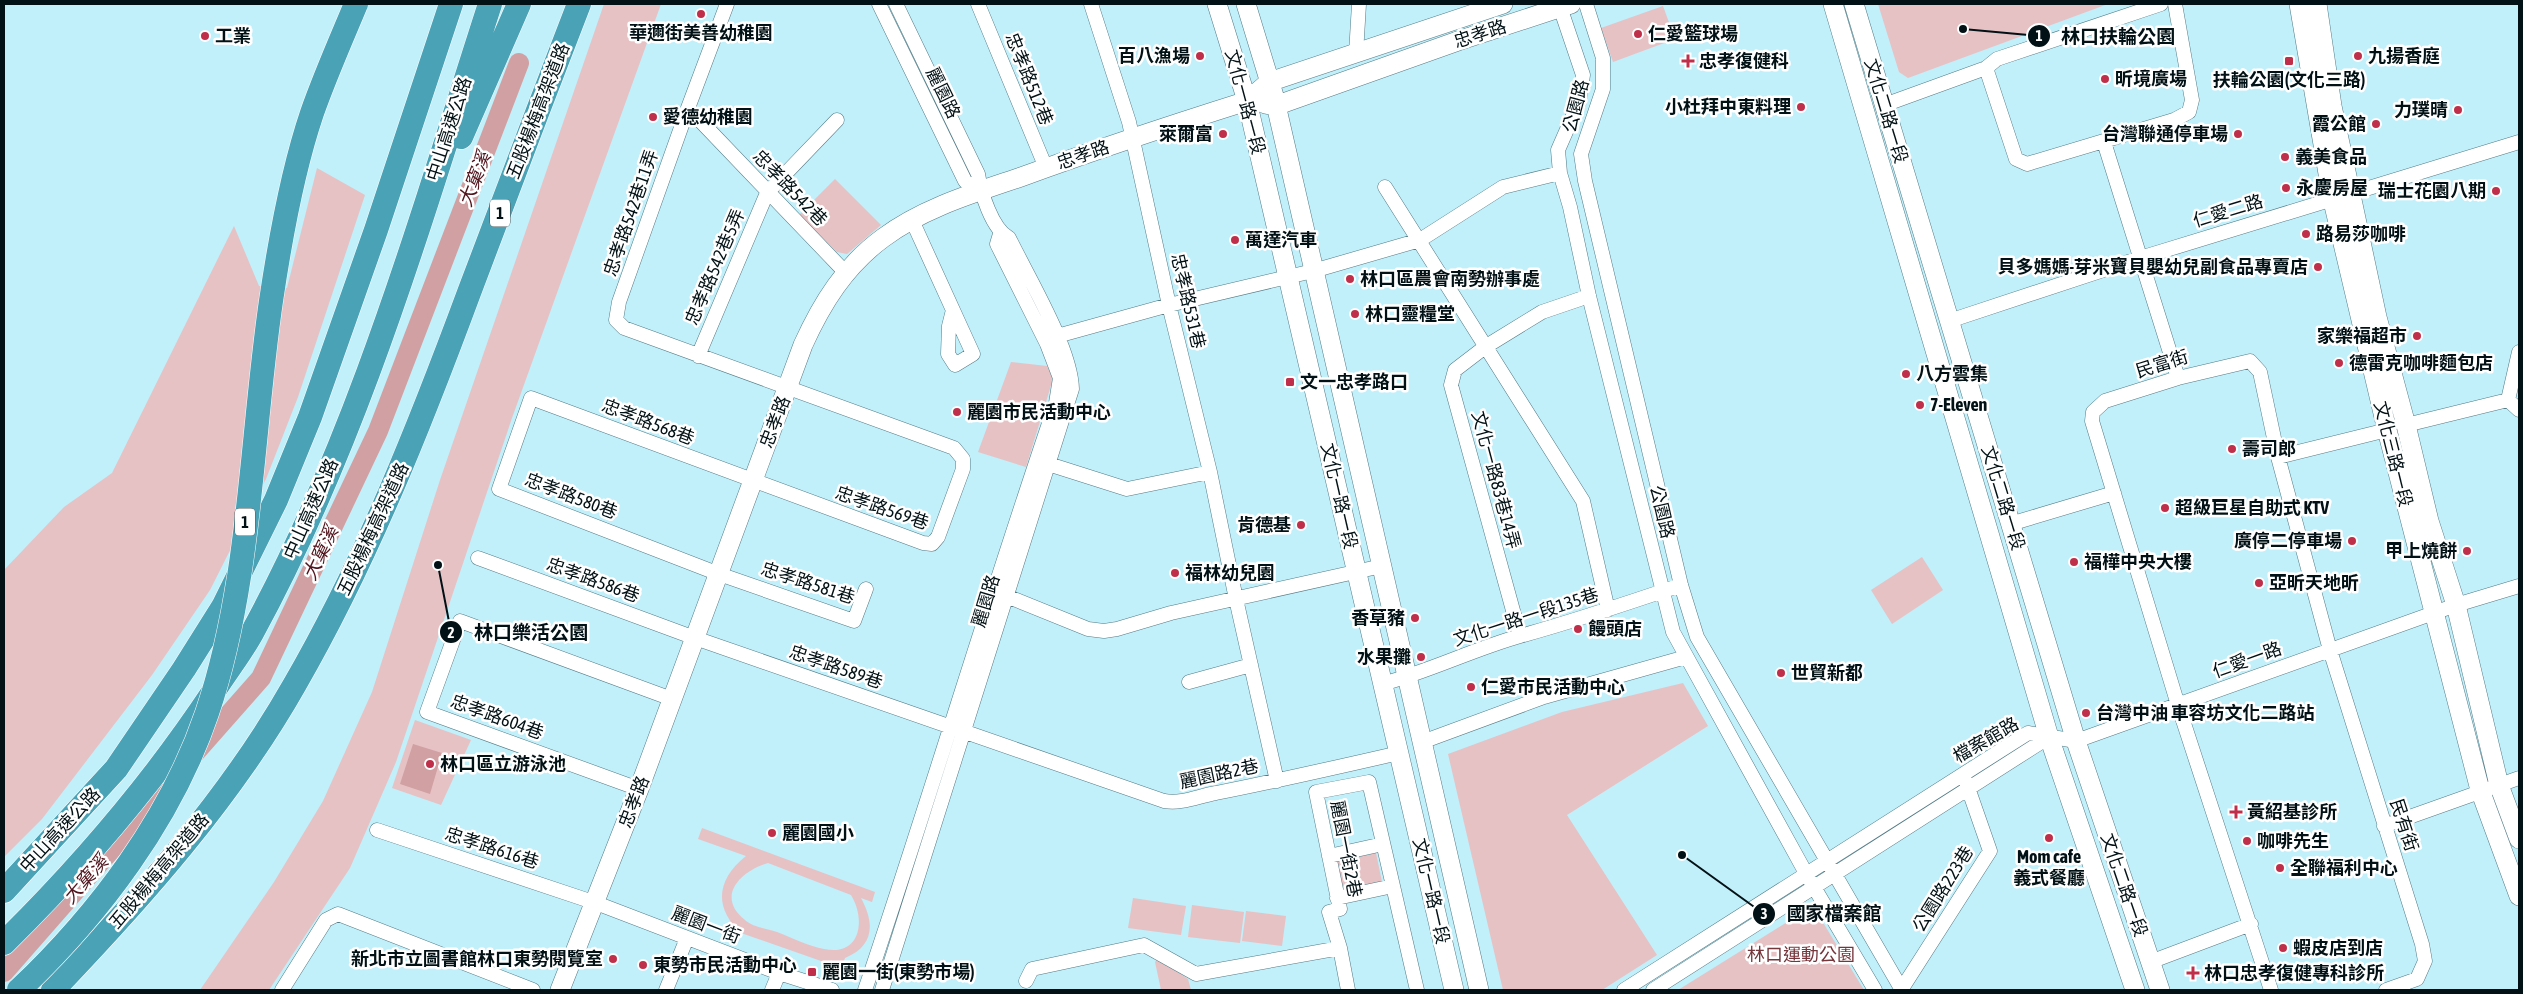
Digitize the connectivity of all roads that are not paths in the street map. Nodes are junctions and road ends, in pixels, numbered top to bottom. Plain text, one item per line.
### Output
1 (356, 4) edge
2 (435, 4) edge
3 (451, 4) edge
4 (490, 4) edge
5 (519, 4) edge
6 (578, 4) edge
7 (727, 4) edge
8 (879, 4) edge
9 (896, 4) edge
10 (978, 4) edge
11 (1091, 4) edge
12 (1217, 4) edge
13 (1246, 4) edge
14 (1359, 4) edge
15 (1503, 4) edge
16 (1586, 4) edge
17 (1833, 4) edge
18 (1854, 4) edge
19 (2161, 4) edge
20 (2175, 4) edge
21 (2305, 4) edge
22 (1564, 5) edge
23 (1356, 54) junction
24 (1986, 68) junction
25 (1603, 69) junction
26 (1583, 75) junction
27 (1269, 82) junction
28 (1247, 101) junction
29 (1884, 105) junction
30 (1275, 106) junction
31 (688, 108) junction
32 (837, 120) dead end
33 (1132, 138) junction
34 (2104, 142) junction
35 (2519, 142) edge
36 (1046, 168) junction
37 (1560, 174) junction
38 (1586, 185) junction
39 (1385, 187) dead end
40 (1565, 190) junction
41 (981, 191) junction
42 (767, 193) junction
43 (2351, 193) junction
44 (2332, 198) junction
45 (911, 218) junction
46 (376, 230) junction
47 (1000, 234) junction
48 (1420, 240) junction
49 (2140, 258) junction
50 (406, 263) junction
51 (1314, 271) junction
52 (846, 272) junction
53 (1288, 276) junction
54 (1589, 296) junction
55 (1169, 305) junction
56 (953, 310) dead end
57 (1949, 321) junction
58 (624, 328) joint
59 (1057, 336) junction
60 (1485, 347) junction
61 (2519, 352) edge
62 (698, 356) junction
63 (2178, 378) junction
64 (1633, 384) junction
65 (788, 389) junction
66 (1614, 390) junction
67 (531, 398) joint
68 (2508, 400) junction
69 (2519, 410) edge
70 (2406, 425) junction
71 (2386, 430) junction
72 (2278, 457) junction
73 (1043, 463) junction
74 (1210, 472) junction
75 (752, 482) junction
76 (2114, 493) junction
77 (2010, 524) junction
78 (478, 558) dead end
79 (1382, 566) junction
80 (1356, 570) junction
81 (719, 574) junction
82 (1681, 585) junction
83 (2519, 586) edge
84 (866, 589) dead end
85 (993, 592) junction
86 (1662, 592) junction
87 (1007, 597) junction
88 (1236, 599) junction
89 (2456, 605) junction
90 (1608, 610) junction
91 (2435, 613) junction
92 (1520, 636) junction
93 (1697, 637) junction
94 (695, 638) junction
95 (1678, 643) junction
96 (2330, 650) junction
97 (1686, 657) junction
98 (1251, 665) junction
99 (1407, 677) junction
100 (1189, 682) dead end
101 (1382, 684) junction
102 (672, 698) junction
103 (2178, 704) junction
104 (950, 727) junction
105 (965, 731) junction
106 (2049, 737) junction
107 (2076, 741) junction
108 (1422, 742) junction
109 (1399, 752) junction
110 (1963, 774) junction
111 (2519, 778) edge
112 (1277, 781) junction
113 (2499, 785) junction
114 (639, 789) junction
115 (1969, 789) junction
116 (2480, 790) junction
117 (2384, 826) junction
118 (377, 830) dead end
119 (2519, 839) edge
120 (1383, 844) junction
121 (1329, 856) junction
122 (1828, 860) junction
123 (1806, 874) junction
124 (1836, 874) junction
125 (1393, 886) junction
126 (1814, 888) junction
127 (4, 891) edge
128 (2519, 896) edge
129 (1337, 898) junction
130 (596, 903) junction
131 (2251, 924) junction
132 (687, 938) junction
133 (4, 943) edge
134 (1340, 948) junction
135 (2150, 962) junction
136 (779, 973) junction
137 (1026, 987) edge
138 (20, 990) edge
139 (53, 990) edge
140 (282, 990) edge
141 (533, 990) edge
142 (560, 990) edge
143 (666, 990) edge
144 (772, 990) edge
145 (832, 990) edge
146 (865, 990) edge
147 (882, 990) edge
148 (1348, 990) edge
149 (1418, 990) edge
150 (1454, 990) edge
151 (1479, 990) edge
152 (1624, 990) edge
153 (1653, 990) edge
154 (1875, 990) edge
155 (1902, 990) edge
156 (2136, 990) edge
157 (2160, 990) edge
158 (2271, 990) edge
159 (2386, 990) edge

1 - 138 highway, 五股楊梅高架道路 / 1, bridge
2 - 46 highway
3 - 46 highway, 中山高速公路 / 1
4 - 50 highway, 中山高速公路
5 - 50 highway
6 - 139 highway, 五股楊梅高架道路 / 1
7 - 31 street
8 - 41 street, 麗園路
9 - 41 street, 麗園路
10 - 36 street, 忠孝路512巷
11 - 33 street
12 - 28 street, 文化一路一段
13 - 27 street, 文化一路一段
14 - 23 street
15 - 23 street, 忠孝路
16 - 25 street, 公園路
17 - 106 street, 文化二路一段
18 - 29 street, 文化二路一段
19 - 24 street
20 - 34 street
21 - 43 street, 文化三路一段
21 - 44 street, 文化三路一段
22 - 26 street, 公園路
22 - 30 street, 忠孝路
23 - 27 street, 忠孝路
24 - 29 street
24 - 34 street
25 - 26 street
25 - 38 street, 公園路
26 - 37 street, 公園路
27 - 28 street, 忠孝路
27 - 30 street, 文化一路一段
28 - 30 street, 忠孝路
28 - 33 street, 忠孝路
28 - 53 street, 文化一路一段
29 - 57 street, 文化二路一段
30 - 51 street, 文化一路一段
31 - 42 street, 忠孝路542巷
31 - 58 street, 忠孝路542巷11弄
32 - 42 street
33 - 36 street, 忠孝路
33 - 55 street, 忠孝路531巷
34 - 49 street
35 - 43 street, 仁愛二路
36 - 41 street, 忠孝路
37 - 40 street, 公園路
37 - 48 street
38 - 40 street
38 - 64 street, 公園路
39 - 48 street
40 - 54 street, 公園路
41 - 45 street, 忠孝路
41 - 47 street, 麗園路
42 - 52 street, 忠孝路542巷
42 - 62 street, 忠孝路542巷5弄
43 - 44 street, 仁愛二路
43 - 70 street, 文化三路一段
44 - 49 street, 仁愛二路
44 - 71 street, 文化三路一段
45 - 52 street, 忠孝路
45 - 56 street
46 - 127 highway, 中山高速公路 / 1
47 - 59 street, 麗園路
47 - 73 street, 麗園路
48 - 51 street
48 - 60 street
49 - 57 street, 仁愛二路
49 - 63 street
50 - 133 highway, 中山高速公路
51 - 53 street
51 - 79 street, 文化一路一段
52 - 65 street, 忠孝路
53 - 55 street
53 - 80 street, 文化一路一段
54 - 60 street, 文化一路83巷14弄
54 - 66 street, 公園路
55 - 59 street
55 - 74 street, 忠孝路531巷
57 - 77 street, 文化二路一段
58 - 62 street, 忠孝路569巷
59 - 73 street, 麗園路
60 - 90 street
60 - 92 street, 文化一路83巷14弄
61 - 68 street
62 - 65 street, 忠孝路569巷
63 - 72 street, 民富街
63 - 76 street, 民富街
64 - 66 street
64 - 82 street, 公園路
65 - 75 street, 忠孝路
65 - 75 street, 忠孝路569巷
66 - 86 street, 公園路
67 - 75 street, 忠孝路568巷
67 - 81 street, 忠孝路580巷
68 - 69 street
68 - 70 street
70 - 89 street, 文化三路一段
71 - 72 street
71 - 91 street, 文化三路一段
72 - 96 street, 民富街
73 - 74 street
73 - 85 street, 麗園路
73 - 87 street, 麗園路
74 - 88 street, 忠孝路531巷
75 - 81 street, 忠孝路
76 - 77 street
76 - 103 street, 民富街
77 - 107 street, 文化二路一段
78 - 94 street, 忠孝路586巷
79 - 80 street
79 - 99 street, 文化一路一段
80 - 88 street
80 - 101 street, 文化一路一段
81 - 84 street, 忠孝路581巷
81 - 94 street, 忠孝路
82 - 86 street, 文化一路一段135巷
82 - 93 street, 公園路
83 - 89 street, 仁愛一路
85 - 87 street
85 - 104 street, 麗園路
86 - 90 street, 文化一路一段135巷
86 - 95 street, 公園路
87 - 88 street
87 - 105 street, 麗園路
88 - 98 street, 忠孝路531巷
89 - 91 street, 仁愛一路
89 - 113 street, 文化三路一段
90 - 92 street, 文化一路一段135巷
91 - 96 street, 仁愛一路
91 - 116 street, 文化三路一段
92 - 99 street, 文化一路一段135巷
93 - 95 street
93 - 122 street, 公園路
94 - 102 street, 忠孝路
94 - 104 street, 忠孝路589巷
95 - 97 street, 公園路
96 - 103 street, 仁愛一路
96 - 117 street, 民有街
97 - 108 street
97 - 123 street, 公園路
98 - 100 street
98 - 112 street, 忠孝路531巷
99 - 101 street, 文化一路一段135巷
99 - 108 street, 文化一路一段
101 - 109 street, 文化一路一段
102 - 114 street, 忠孝路
102 - 114 street, 忠孝路604巷
103 - 107 street, 仁愛一路
103 - 131 street
104 - 105 street, 忠孝路589巷
104 - 146 street, 麗園路
105 - 112 street, 麗園路2巷
105 - 147 street, 麗園路
106 - 107 street, 仁愛一路
106 - 110 street, 檔案館路
106 - 115 street, 檔案館路
106 - 156 street, 文化二路一段
107 - 135 street, 文化二路一段
108 - 151 street, 文化一路一段
109 - 112 street, 麗園路2巷
109 - 150 street, 文化一路一段
110 - 115 street, 公園路223巷
110 - 122 street, 檔案館路
111 - 113 street
113 - 116 street
113 - 119 street, 文化三路一段
114 - 130 street, 忠孝路
115 - 124 street, 檔案館路
115 - 155 street, 公園路223巷
116 - 117 street
116 - 128 street, 文化三路一段
117 - 159 street, 民有街
118 - 130 street, 忠孝路616巷
120 - 121 street
120 - 121 street, 麗園一街2巷
120 - 125 street, 麗園一街2巷
121 - 129 street, 麗園一街2巷
122 - 123 street, 檔案館路
122 - 124 street, 公園路
123 - 126 street, 公園路
123 - 152 street, 檔案館路
124 - 126 street, 檔案館路
124 - 155 street, 公園路
125 - 129 street
125 - 149 street, 麗園一街2巷
126 - 153 street, 檔案館路
126 - 154 street, 公園路
129 - 134 street, 麗園一街2巷
130 - 132 street, 麗園一街
130 - 142 street, 忠孝路
131 - 135 street
131 - 158 street
132 - 136 street, 麗園一街
132 - 143 street
134 - 137 street
134 - 148 street, 麗園一街2巷
135 - 157 street, 文化二路一段
136 - 144 street
136 - 145 street, 麗園一街
140 - 141 street

